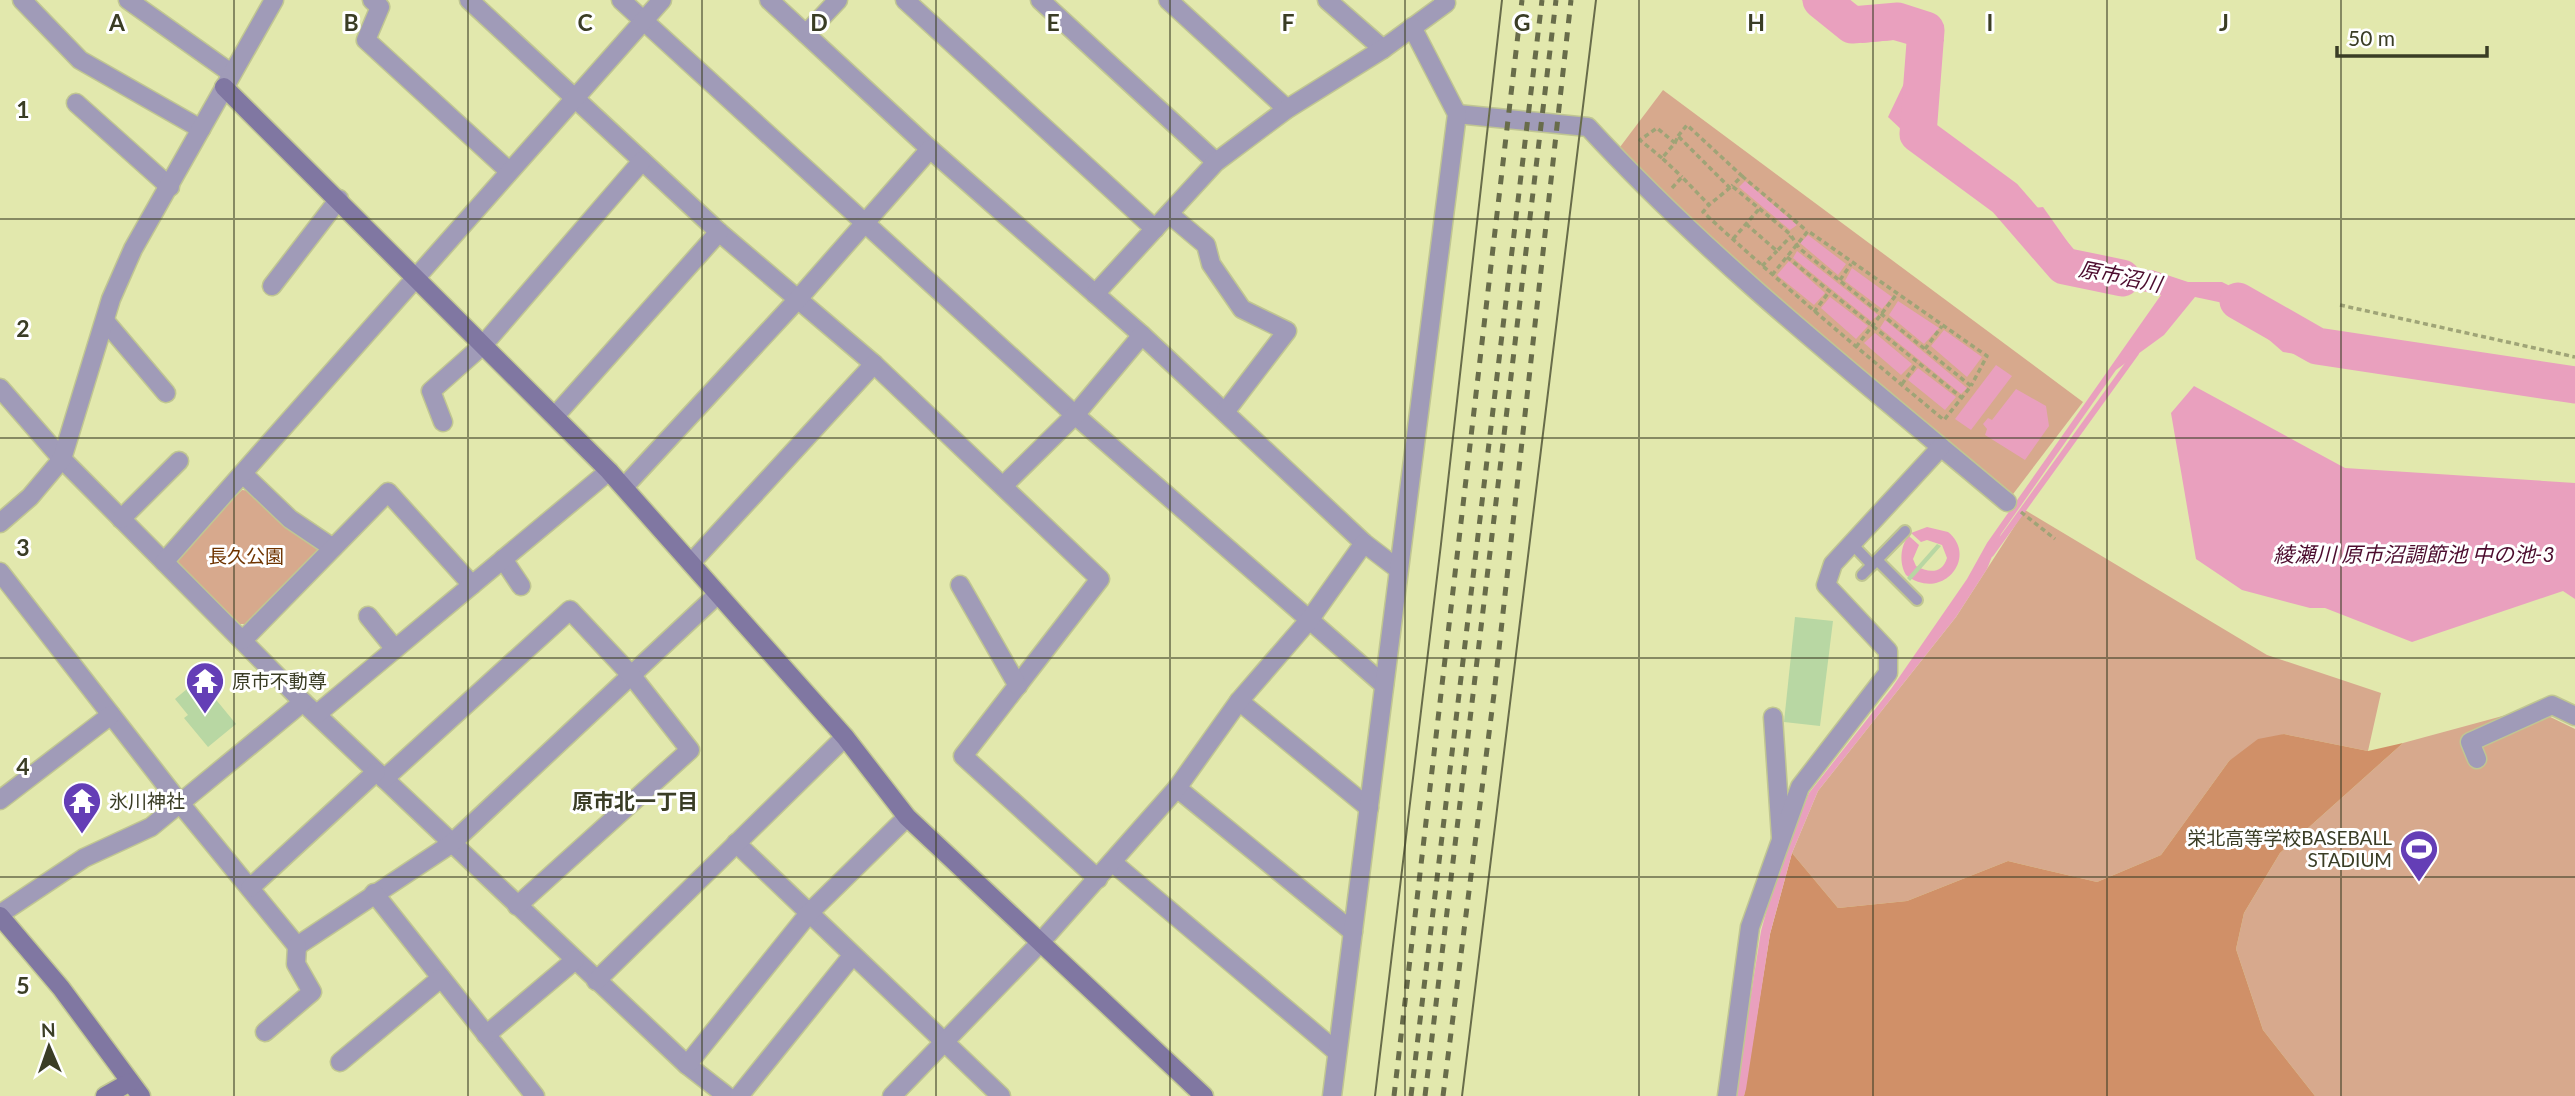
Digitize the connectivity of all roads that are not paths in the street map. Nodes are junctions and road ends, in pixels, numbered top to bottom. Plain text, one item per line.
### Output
1 (22, 0) edge
2 (128, 0) edge
3 (274, 0) edge
4 (372, 0) edge
5 (469, 0) edge
6 (621, 0) edge
7 (662, 0) edge
8 (769, 0) edge
9 (838, 0) edge
10 (905, 0) edge
11 (1040, 0) edge
12 (1168, 0) edge
13 (1327, 0) edge
14 (1443, 0) edge
15 (644, 21) junction
16 (1412, 27) junction
17 (806, 34) junction
18 (1383, 49) junction
19 (228, 80) junction
20 (574, 98) junction
21 (76, 103) dead end
22 (1287, 109) junction
23 (1457, 114) junction
24 (201, 129) junction
25 (930, 149) junction
26 (642, 162) junction
27 (1216, 162) junction
28 (509, 172) junction
29 (170, 187) junction
30 (339, 199) junction
31 (1169, 214) junction
32 (866, 224) junction
33 (1155, 229) junction
34 (719, 232) junction
35 (417, 276) junction
36 (272, 286) dead end
37 (1095, 294) junction
38 (799, 299) junction
39 (105, 321) junction
40 (1142, 335) junction
41 (484, 344) junction
42 (874, 364) junction
43 (0, 388) edge
44 (166, 393) dead end
45 (1225, 412) junction
46 (1076, 415) junction
47 (555, 416) junction
48 (443, 422) dead end
49 (1941, 447) junction
50 (62, 459) junction
51 (179, 461) dead end
52 (609, 471) junction
53 (243, 474) junction
54 (1004, 485) junction
55 (624, 487) junction
56 (2007, 502) dead end
57 (121, 519) junction
58 (0, 523) edge
59 (1905, 531) dead end
60 (1364, 543) junction
61 (1852, 544) junction
62 (333, 548) junction
63 (503, 559) junction
64 (164, 562) junction
65 (691, 563) junction
66 (1874, 563) junction
67 (1398, 569) junction
68 (0, 572) edge
69 (1862, 575) dead end
70 (472, 585) junction
71 (960, 585) dead end
72 (521, 586) dead end
73 (718, 594) junction
74 (1917, 600) dead end
75 (368, 616) dead end
76 (1310, 619) junction
77 (243, 640) junction
78 (395, 649) junction
79 (632, 676) junction
80 (1384, 685) junction
81 (1018, 686) junction
82 (1239, 701) junction
83 (310, 708) junction
84 (111, 715) junction
85 (2575, 716) edge
86 (1773, 717) dead end
87 (845, 737) junction
88 (2477, 759) dead end
89 (380, 776) junction
90 (1177, 788) junction
91 (0, 800) edge
92 (179, 802) junction
93 (1369, 808) junction
94 (907, 817) junction
95 (736, 843) junction
96 (451, 844) junction
97 (1782, 844) junction
98 (1112, 862) junction
99 (1098, 879) junction
100 (250, 888) junction
101 (374, 893) junction
102 (517, 906) junction
103 (810, 912) junction
104 (0, 915) edge
105 (1353, 932) junction
106 (1039, 944) junction
107 (297, 946) junction
108 (852, 956) junction
109 (575, 960) junction
110 (441, 978) junction
111 (596, 981) junction
112 (265, 1032) dead end
113 (486, 1034) junction
114 (946, 1042) junction
115 (1337, 1052) junction
116 (340, 1062) dead end
117 (687, 1065) junction
118 (136, 1089) edge
119 (105, 1096) edge
120 (535, 1096) edge
121 (727, 1096) edge
122 (739, 1096) edge
123 (892, 1096) edge
124 (1001, 1096) edge
125 (1204, 1096) edge
126 (1332, 1096) edge
127 (1727, 1096) edge

1 - 24 street
2 - 19 street
3 - 19 street
4 - 28 street
5 - 20 street
6 - 15 street
7 - 15 street
8 - 17 street
9 - 17 street
10 - 33 street
11 - 27 street
12 - 22 street
13 - 18 street
14 - 16 street
15 - 20 street
15 - 32 street
16 - 18 street
16 - 23 street
17 - 25 street
18 - 22 street
19 - 24 street
19 - 30 street
20 - 26 street
20 - 28 street
21 - 29 street
22 - 27 street
23 - 49 street
23 - 67 street
24 - 29 street
25 - 32 street
25 - 37 street
26 - 34 street
26 - 41 street
27 - 31 street
28 - 35 street
29 - 39 street
30 - 35 street
30 - 36 street
31 - 33 street
31 - 45 street
32 - 38 street
32 - 46 street
33 - 37 street
34 - 38 street
34 - 47 street
35 - 41 street
35 - 53 street
37 - 40 street
38 - 42 street
38 - 55 street
39 - 44 street
39 - 50 street
40 - 45 street
40 - 46 street
41 - 47 street
41 - 48 street
42 - 54 street
42 - 65 street
43 - 50 street
45 - 60 street
46 - 54 street
46 - 76 street
47 - 52 street
49 - 56 street
49 - 61 street
50 - 57 street
50 - 58 street
51 - 57 street
52 - 55 street
52 - 63 street
53 - 62 street
53 - 64 street
54 - 81 street
55 - 65 street
57 - 64 street
59 - 66 lane
60 - 67 street
60 - 76 street
61 - 66 lane
61 - 97 street
62 - 70 street
62 - 77 street
63 - 70 street
63 - 72 street
64 - 77 street
65 - 73 street
66 - 69 lane
66 - 74 lane
67 - 80 street
68 - 84 street
70 - 78 street
71 - 81 street
73 - 79 street
73 - 87 street
75 - 78 street
76 - 80 street
76 - 82 street
77 - 83 street
78 - 83 street
79 - 89 street
79 - 96 street
79 - 102 street
80 - 93 street
81 - 99 street
82 - 90 street
82 - 93 street
83 - 89 street
83 - 92 street
84 - 91 street
84 - 92 street
85 - 88 street
86 - 97 street
87 - 94 street
87 - 95 street
89 - 96 street
89 - 100 street
90 - 98 street
90 - 105 street
92 - 100 street
92 - 104 street
93 - 105 street
94 - 103 street
94 - 106 street
95 - 103 street
95 - 111 street
96 - 101 street
96 - 102 street
97 - 127 street
98 - 99 street
98 - 115 street
99 - 106 street
100 - 107 street
101 - 107 street
101 - 110 street
102 - 109 street
103 - 108 street
103 - 117 street
104 - 118 street
105 - 115 street
106 - 114 street
106 - 125 street
107 - 112 street
108 - 114 street
108 - 122 street
109 - 111 street
109 - 113 street
110 - 113 street
110 - 116 street
111 - 117 street
113 - 120 street
114 - 123 street
114 - 124 street
115 - 126 street
117 - 121 street
118 - 119 street

